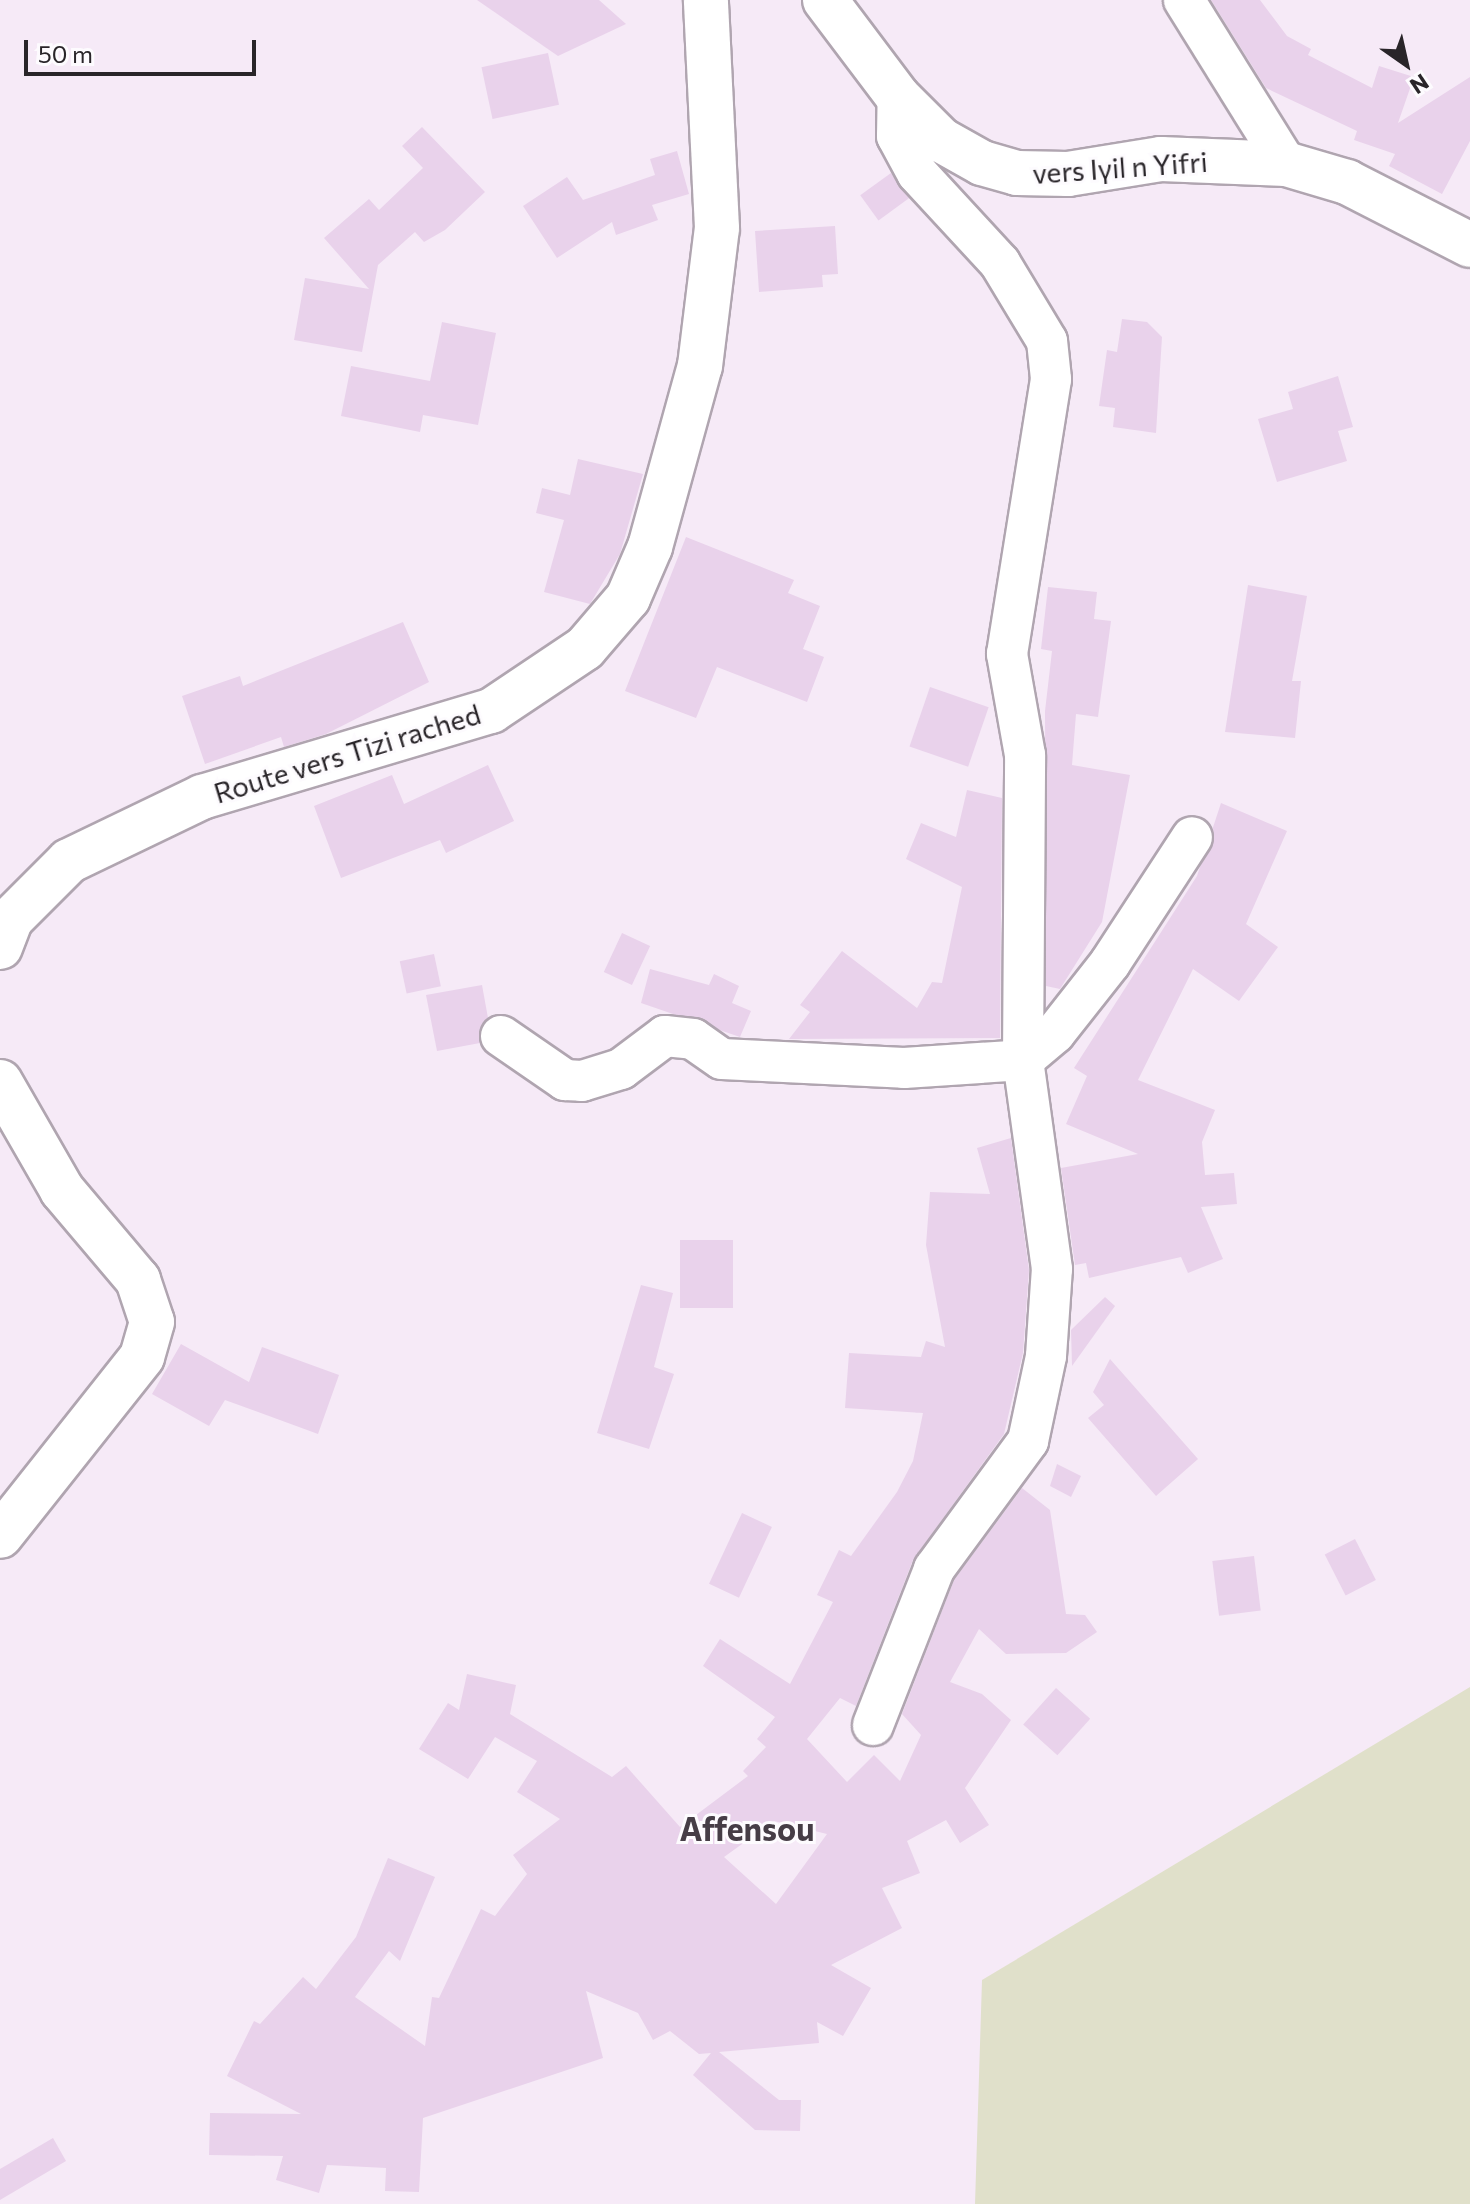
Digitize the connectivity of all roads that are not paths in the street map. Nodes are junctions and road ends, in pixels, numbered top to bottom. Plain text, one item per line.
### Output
1 (706, 0) edge
2 (825, 0) edge
3 (1184, 0) edge
4 (898, 97) junction
5 (1286, 164) junction
6 (1470, 245) edge
7 (1192, 837) dead end
8 (0, 947) edge
9 (501, 1036) dead end
10 (1023, 1060) junction
11 (0, 1082) edge
12 (0, 1536) edge
13 (873, 1725) dead end

1 - 8 main road, Route vers Tizi rached
2 - 4 main road, vers Iγil n Yifri
3 - 5 street
4 - 5 main road, vers Iγil n Yifri
4 - 10 street
5 - 6 main road, vers Iγil n Yifri
7 - 10 street
9 - 10 street
10 - 13 street
11 - 12 main road

